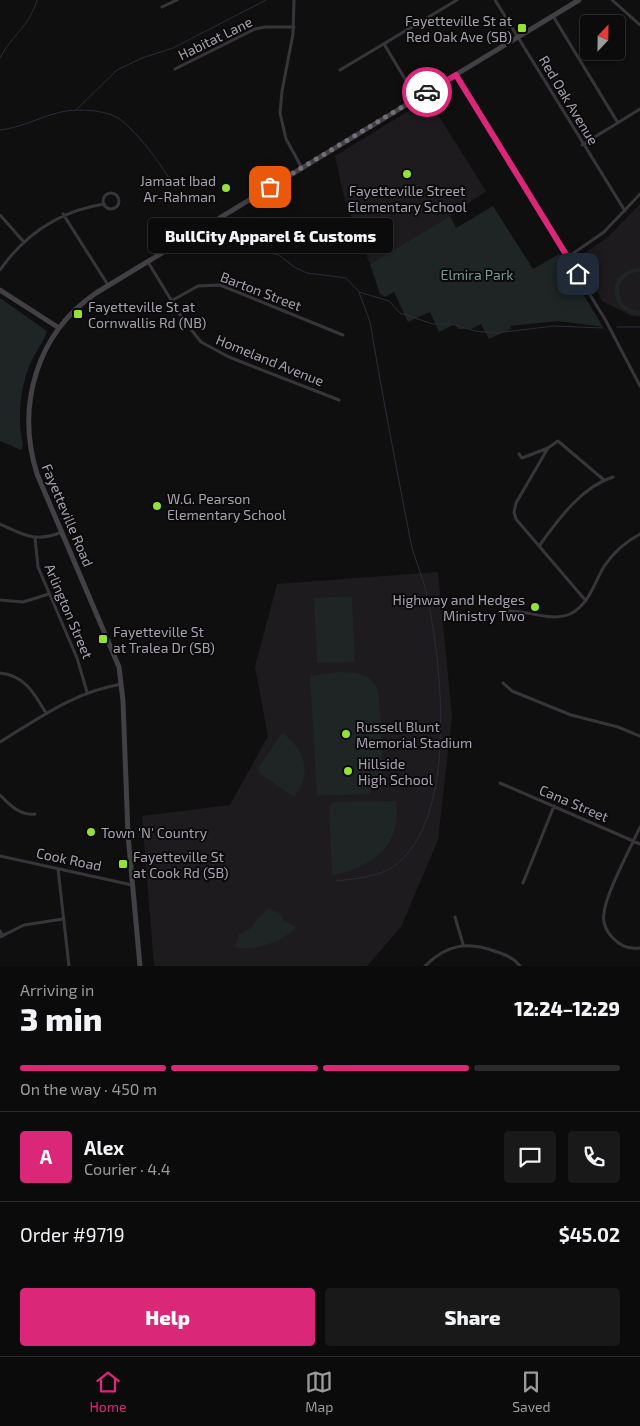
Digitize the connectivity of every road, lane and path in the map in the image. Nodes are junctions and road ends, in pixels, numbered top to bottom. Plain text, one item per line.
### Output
1 (177, 0) edge
2 (294, 0) edge
3 (457, 0) edge
4 (495, 0) edge
5 (579, 0) edge
6 (612, 0) edge
7 (162, 7) dead end
8 (553, 16) junction
9 (640, 25) edge
10 (294, 27) junction
11 (518, 37) junction
12 (384, 44) junction
13 (175, 69) dead end
14 (340, 70) dead end
15 (456, 75) junction
16 (417, 99) junction
17 (640, 109) edge
18 (618, 123) junction
19 (582, 145) junction
20 (302, 168) junction
21 (640, 194) edge
22 (104, 204) junction
23 (625, 211) junction
24 (64, 214) junction
25 (0, 215) edge
26 (24, 242) junction
27 (568, 257) junction
28 (147, 261) junction
29 (0, 270) edge
30 (108, 285) junction
31 (0, 290) edge
32 (171, 301) junction
33 (59, 328) junction
34 (343, 335) dead end
35 (640, 386) edge
36 (339, 400) dead end
37 (548, 448) junction
38 (519, 454) dead end
39 (612, 478) dead end
40 (604, 480) junction
41 (0, 524) edge
42 (62, 532) junction
43 (640, 534) edge
44 (35, 538) junction
45 (539, 546) junction
46 (49, 594) junction
47 (0, 600) edge
48 (586, 601) junction
49 (490, 617) dead end
50 (0, 673) edge
51 (503, 683) dead end
52 (122, 684) junction
53 (87, 692) junction
54 (46, 713) junction
55 (640, 736) edge
56 (0, 742) edge
57 (500, 783) dead end
58 (0, 795) edge
59 (554, 806) junction
60 (35, 814) dead end
61 (640, 827) edge
62 (634, 841) junction
63 (640, 844) edge
64 (0, 856) edge
65 (58, 869) junction
66 (523, 883) dead end
67 (132, 885) junction
68 (455, 917) dead end
69 (63, 919) junction
70 (0, 931) edge
71 (1, 936) edge
72 (463, 944) junction
73 (640, 948) edge
74 (69, 966) edge
75 (140, 966) edge
76 (425, 966) edge
77 (520, 966) edge

1 - 7 street
2 - 10 street
3 - 12 street
4 - 11 street, Red Oak Avenue
5 - 8 main road, Fayetteville Road
6 - 9 street
8 - 11 main road, Fayetteville Road
8 - 18 street
10 - 13 street, Habitat Lane
10 - 20 street
11 - 15 main road, Fayetteville Road
11 - 19 street, Red Oak Avenue
12 - 14 street
12 - 16 street
15 - 16 main road, Fayetteville Road
15 - 27 street
16 - 20 main road, Fayetteville Road
17 - 18 street
18 - 19 street
19 - 23 street, Red Oak Avenue
20 - 28 main road, Fayetteville Road
21 - 23 street
22 - 22 street
22 - 24 street
23 - 27 street
24 - 26 street
24 - 30 street
25 - 26 street
26 - 29 street
27 - 35 street
28 - 30 main road, Fayetteville Road
28 - 32 street, Homeland Avenue
30 - 33 main road, Fayetteville Road
31 - 33 main road
32 - 34 street, Barton Street
32 - 36 street, Homeland Avenue
33 - 42 main road, Fayetteville Road
37 - 38 street
37 - 40 street
37 - 45 street
39 - 40 street
40 - 45 street
41 - 44 street
42 - 44 street
42 - 52 main road, Fayetteville Road
43 - 48 street
44 - 46 street, Arlington Street
45 - 48 street
46 - 47 street
46 - 53 street, Arlington Street
48 - 49 street
50 - 54 street
51 - 55 street
52 - 53 street
52 - 67 main road, Fayetteville Road
53 - 54 street
54 - 56 street
57 - 59 street, Cana Street
58 - 60 street
59 - 62 street, Cana Street
59 - 66 street
61 - 62 street
62 - 63 street, Cana Street
62 - 73 street
64 - 65 street, Cook Road
65 - 67 street, Cook Road
65 - 69 street
67 - 75 main road, Fayetteville Road
68 - 72 street
69 - 71 street
69 - 74 street
70 - 71 street
72 - 76 street
72 - 77 street

